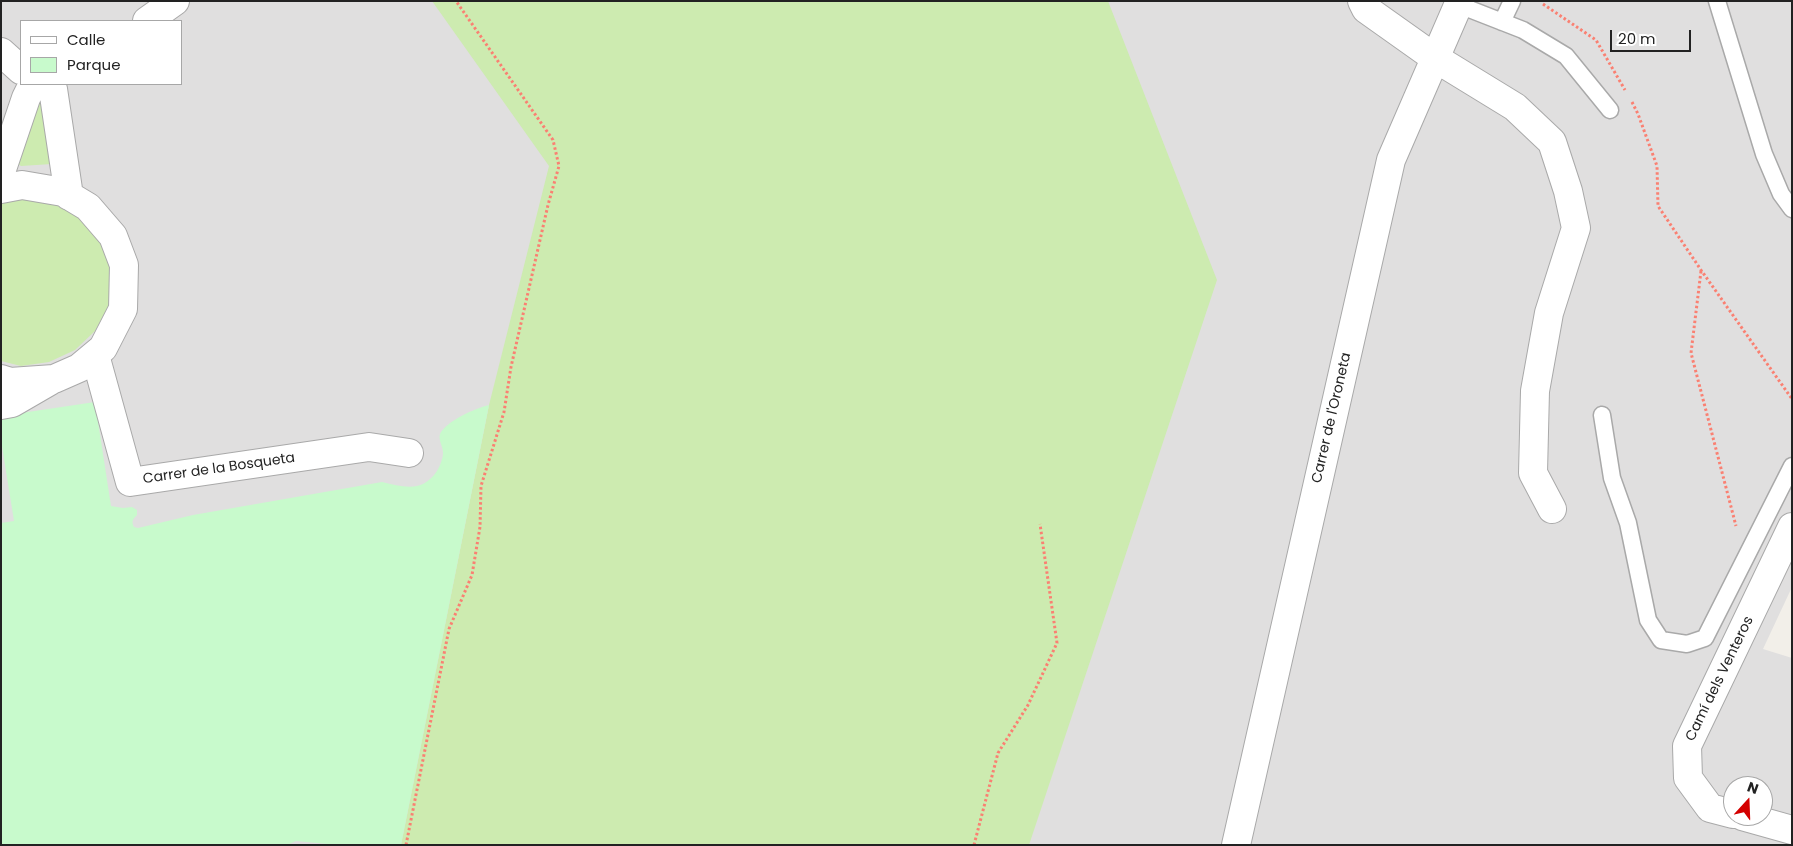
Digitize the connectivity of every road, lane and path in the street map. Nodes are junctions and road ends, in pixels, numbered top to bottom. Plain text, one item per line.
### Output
1 (175, 1) edge
2 (456, 1) edge
3 (1362, 1) edge
4 (1512, 1) edge
5 (1717, 1) edge
6 (1459, 3) edge
7 (1543, 4) dead end
8 (148, 20) edge
9 (1502, 22) junction
10 (1, 52) edge
11 (1435, 58) junction
12 (20, 69) edge
13 (46, 85) edge
14 (1610, 110) dead end
15 (1, 172) edge
16 (1, 189) edge
17 (69, 196) junction
18 (1792, 209) edge
19 (1701, 270) junction
20 (94, 355) junction
21 (1, 379) edge
22 (54, 379) junction
23 (1792, 399) edge
24 (1, 405) edge
25 (1602, 415) dead end
26 (409, 453) dead end
27 (1792, 466) edge
28 (1552, 509) dead end
29 (1040, 524) dead end
30 (1792, 528) edge
31 (1738, 531) dead end
32 (1723, 811) edge
33 (1773, 825) edge
34 (1792, 830) edge
35 (406, 845) edge
36 (974, 845) edge
37 (1236, 845) edge

1 - 8 street
2 - 35 path
3 - 11 street
4 - 9 lane
5 - 18 lane
6 - 9 lane
6 - 11 street, Carrer de l'Oroneta
7 - 19 path
9 - 14 lane
10 - 12 street
11 - 28 street
11 - 37 street, Carrer de l'Oroneta
13 - 15 street
13 - 17 street
16 - 17 street
17 - 20 street
19 - 23 path
19 - 31 path
20 - 22 street
20 - 26 street, Carrer de la Bosqueta
21 - 22 street
22 - 24 street
25 - 27 lane
29 - 36 path
30 - 32 street, Camí dels Venteros
33 - 34 street

